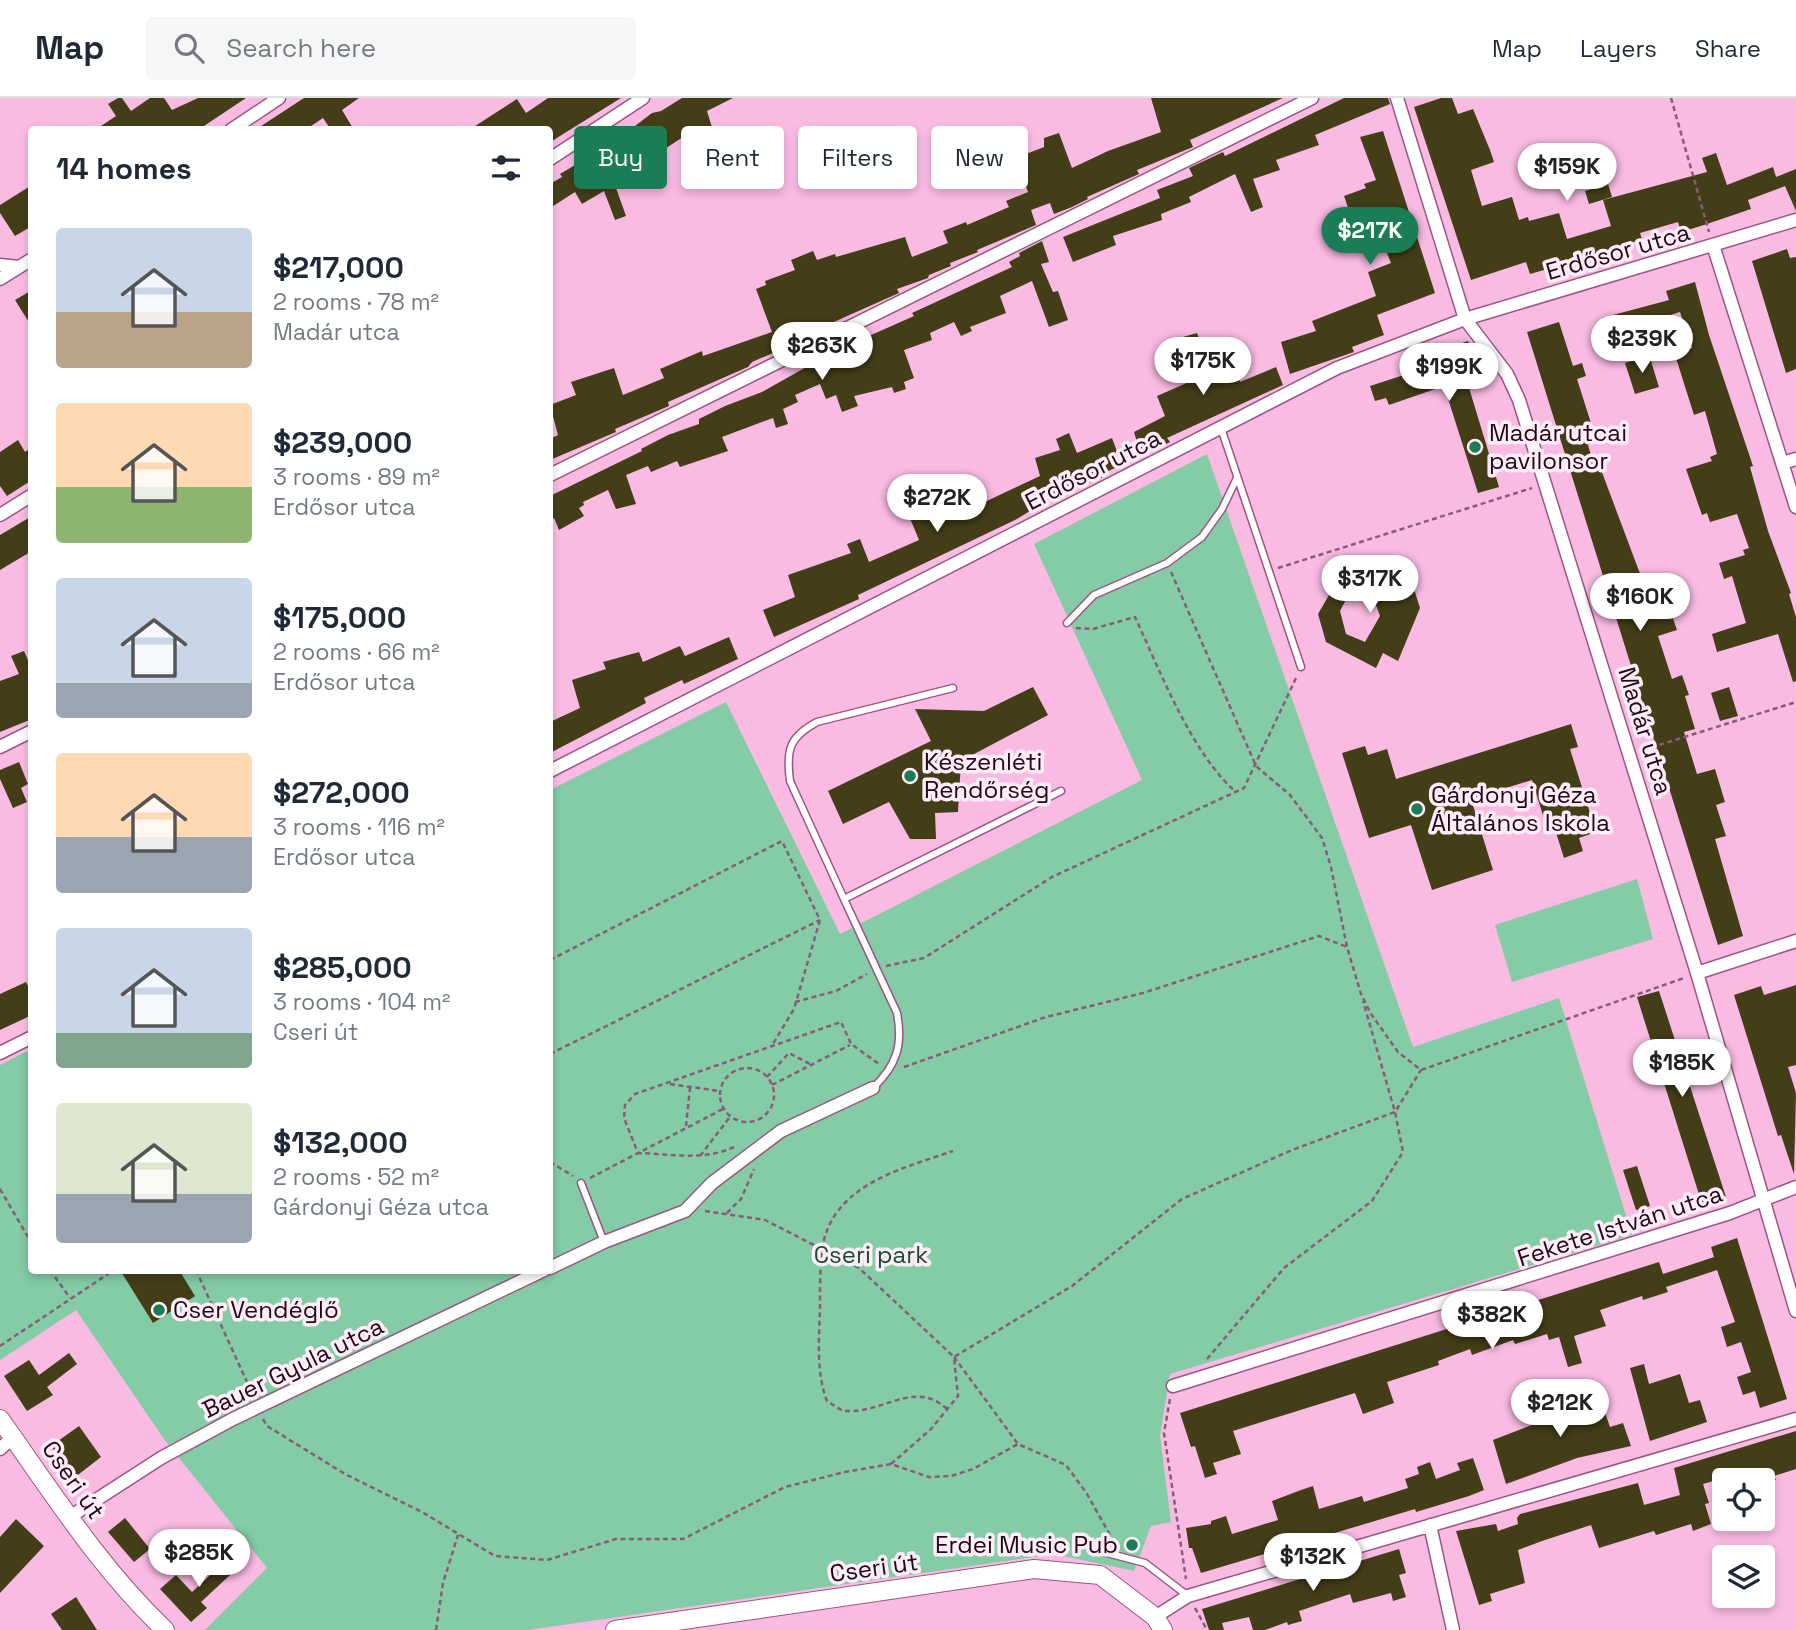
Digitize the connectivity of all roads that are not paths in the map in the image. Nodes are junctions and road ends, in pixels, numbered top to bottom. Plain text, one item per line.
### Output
1 (279, 98) edge
2 (643, 98) edge
3 (1312, 98) edge
4 (1397, 98) edge
5 (237, 126) edge
6 (553, 157) edge
7 (1796, 220) edge
8 (1713, 245) junction
9 (28, 261) edge
10 (0, 265) edge
11 (19, 267) junction
12 (0, 279) edge
13 (1465, 319) junction
14 (1221, 428) junction
15 (1796, 459) edge
16 (1782, 463) junction
17 (553, 474) edge
18 (1237, 478) junction
19 (28, 498) edge
20 (1796, 507) edge
21 (0, 515) edge
22 (1067, 623) road end
23 (1301, 667) road end
24 (953, 688) dead end
25 (28, 734) edge
26 (0, 747) edge
27 (553, 769) edge
28 (1062, 791) dead end
29 (844, 898) junction
30 (1796, 941) edge
31 (1697, 973) junction
32 (28, 1039) edge
33 (0, 1053) edge
34 (873, 1088) joint
35 (580, 1183) road end
36 (1796, 1187) edge
37 (1761, 1201) junction
38 (604, 1242) junction
39 (553, 1267) edge
40 (536, 1274) edge
41 (1796, 1311) edge
42 (1173, 1386) road end
43 (0, 1419) edge
44 (1796, 1419) edge
45 (6, 1443) edge
46 (68, 1518) junction
47 (1430, 1525) junction
48 (1103, 1552) dead end
49 (1188, 1596) junction
50 (1159, 1623) edge
51 (165, 1630) edge
52 (615, 1630) edge
53 (1452, 1630) edge

1 - 5 street
2 - 6 street
3 - 17 street
4 - 13 street, Madár utca
7 - 8 street, Erdősor utca
8 - 13 street, Erdősor utca
8 - 16 street
9 - 11 street
10 - 11 street
11 - 12 street
13 - 14 street, Erdősor utca
13 - 31 street, Madár utca
14 - 18 lane
14 - 27 street, Erdősor utca
15 - 16 street
16 - 20 street
18 - 22 lane
18 - 23 lane
19 - 21 street
24 - 29 lane
25 - 26 street
28 - 29 lane
29 - 34 lane
30 - 31 street
31 - 37 street, Madár utca
32 - 33 street
34 - 38 street
35 - 38 lane
36 - 37 street, Fekete István utca
37 - 41 street, Madár utca
37 - 42 street, Fekete István utca
38 - 39 street
40 - 46 street, Bauer Gyula utca
43 - 45 street, Cseri út
44 - 47 street
45 - 46 street, Cseri út
46 - 51 street, Cseri út
47 - 49 street
47 - 53 street
48 - 49 lane
49 - 50 street
50 - 52 street, Cseri út

